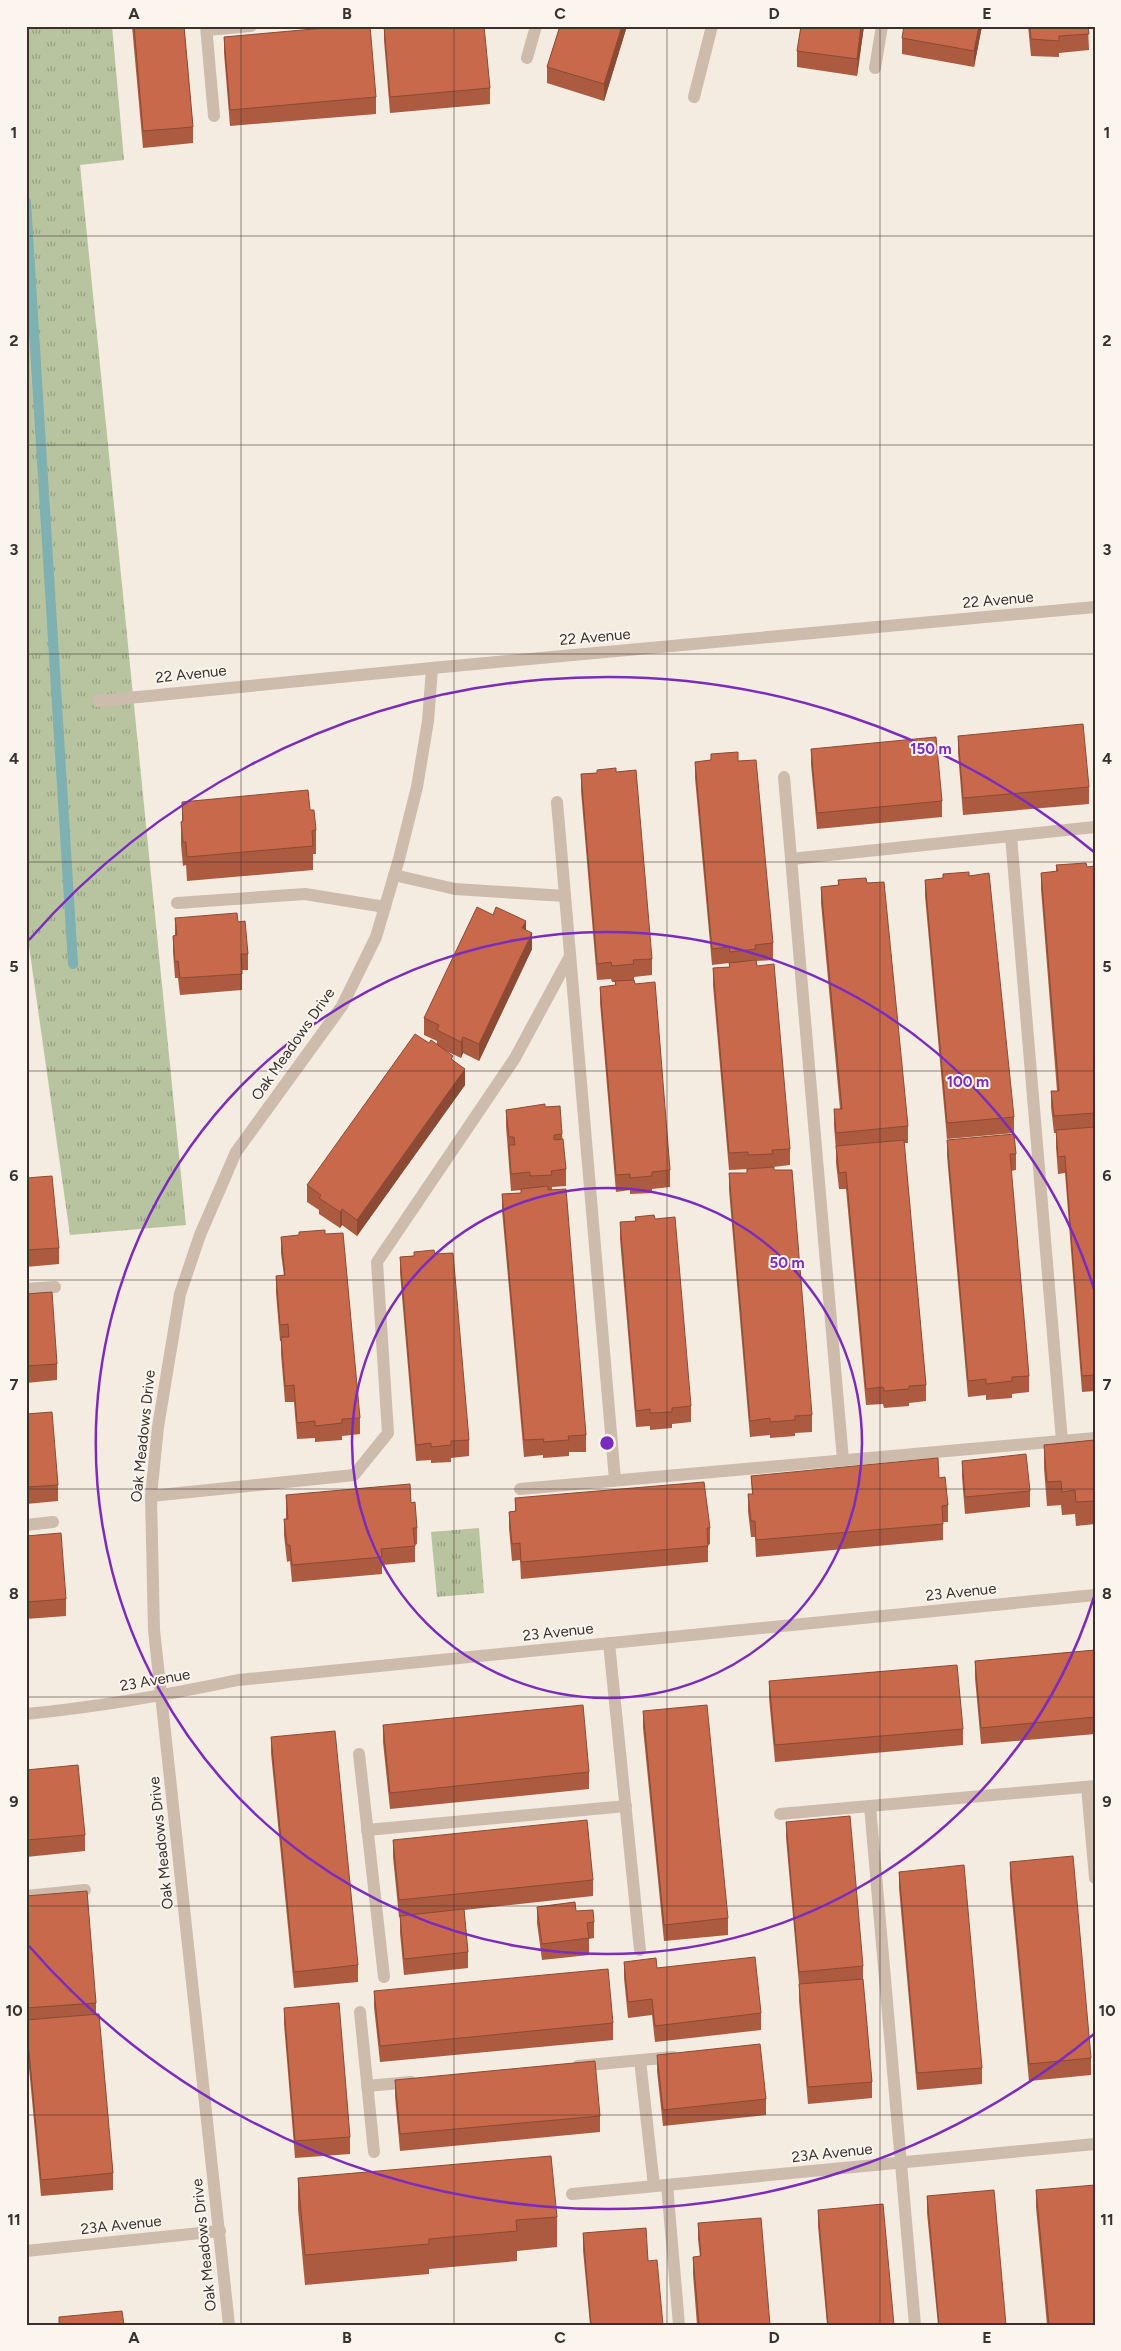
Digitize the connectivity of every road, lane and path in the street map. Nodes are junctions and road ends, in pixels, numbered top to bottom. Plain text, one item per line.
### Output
1 (251, 26) edge
2 (536, 26) edge
3 (712, 26) edge
4 (882, 26) edge
5 (206, 28) edge
6 (527, 58) dead end
7 (875, 68) dead end
8 (694, 97) dead end
9 (214, 116) dead end
10 (1095, 607) edge
11 (432, 668) junction
12 (98, 701) dead end
13 (784, 777) dead end
14 (557, 802) dead end
15 (1095, 827) edge
16 (1011, 836) junction
17 (791, 859) junction
18 (394, 875) junction
19 (565, 896) junction
20 (177, 903) dead end
21 (385, 907) junction
22 (570, 956) junction
23 (55, 1287) dead end
24 (26, 1289) edge
25 (1095, 1438) edge
26 (1062, 1441) junction
27 (844, 1460) junction
28 (615, 1480) junction
29 (520, 1489) dead end
30 (150, 1496) junction
31 (53, 1522) dead end
32 (26, 1525) edge
33 (1095, 1596) edge
34 (609, 1643) junction
35 (161, 1696) junction
36 (26, 1714) edge
37 (359, 1754) dead end
38 (1091, 1787) edge
39 (626, 1806) junction
40 (870, 1806) junction
41 (780, 1814) dead end
42 (367, 1830) junction
43 (1095, 1878) edge
44 (85, 1890) edge
45 (26, 1896) edge
46 (640, 1950) dead end
47 (384, 1977) dead end
48 (360, 2012) dead end
49 (689, 2055) edge
50 (640, 2060) junction
51 (562, 2067) edge
52 (426, 2080) edge
53 (367, 2086) junction
54 (1095, 2144) edge
55 (374, 2152) dead end
56 (900, 2162) junction
57 (661, 2186) junction
58 (572, 2194) dead end
59 (220, 2231) junction
60 (26, 2251) edge
61 (229, 2325) edge
62 (679, 2325) edge
63 (915, 2325) edge

1 - 5 street
2 - 6 street
3 - 8 street
4 - 7 street
5 - 9 street
10 - 11 street, 22 Avenue
11 - 12 street, 22 Avenue
11 - 18 street, Oak Meadows Drive
13 - 17 street
14 - 19 street
15 - 16 street
16 - 17 street
16 - 26 street
17 - 27 street
18 - 19 street
18 - 21 street, Oak Meadows Drive
19 - 22 street
20 - 21 street
21 - 30 street, Oak Meadows Drive
22 - 28 street
22 - 30 street
23 - 24 street
25 - 26 street
26 - 27 street
27 - 28 street
28 - 29 street
30 - 35 street, Oak Meadows Drive
31 - 32 street
33 - 34 street, 23 Avenue
34 - 35 street, 23 Avenue
34 - 39 street
35 - 36 street, 23 Avenue
35 - 59 street, Oak Meadows Drive
37 - 42 street
38 - 40 street
38 - 43 street
39 - 42 street
39 - 46 street
40 - 41 street
40 - 56 street
42 - 47 street
44 - 45 street
48 - 53 street
49 - 50 street
50 - 51 street
50 - 57 street
52 - 53 street
53 - 55 street
54 - 56 street, 23A Avenue
56 - 57 street, 23A Avenue
56 - 63 street
57 - 58 street, 23A Avenue
57 - 62 street
59 - 60 street, 23A Avenue
59 - 61 street, Oak Meadows Drive

